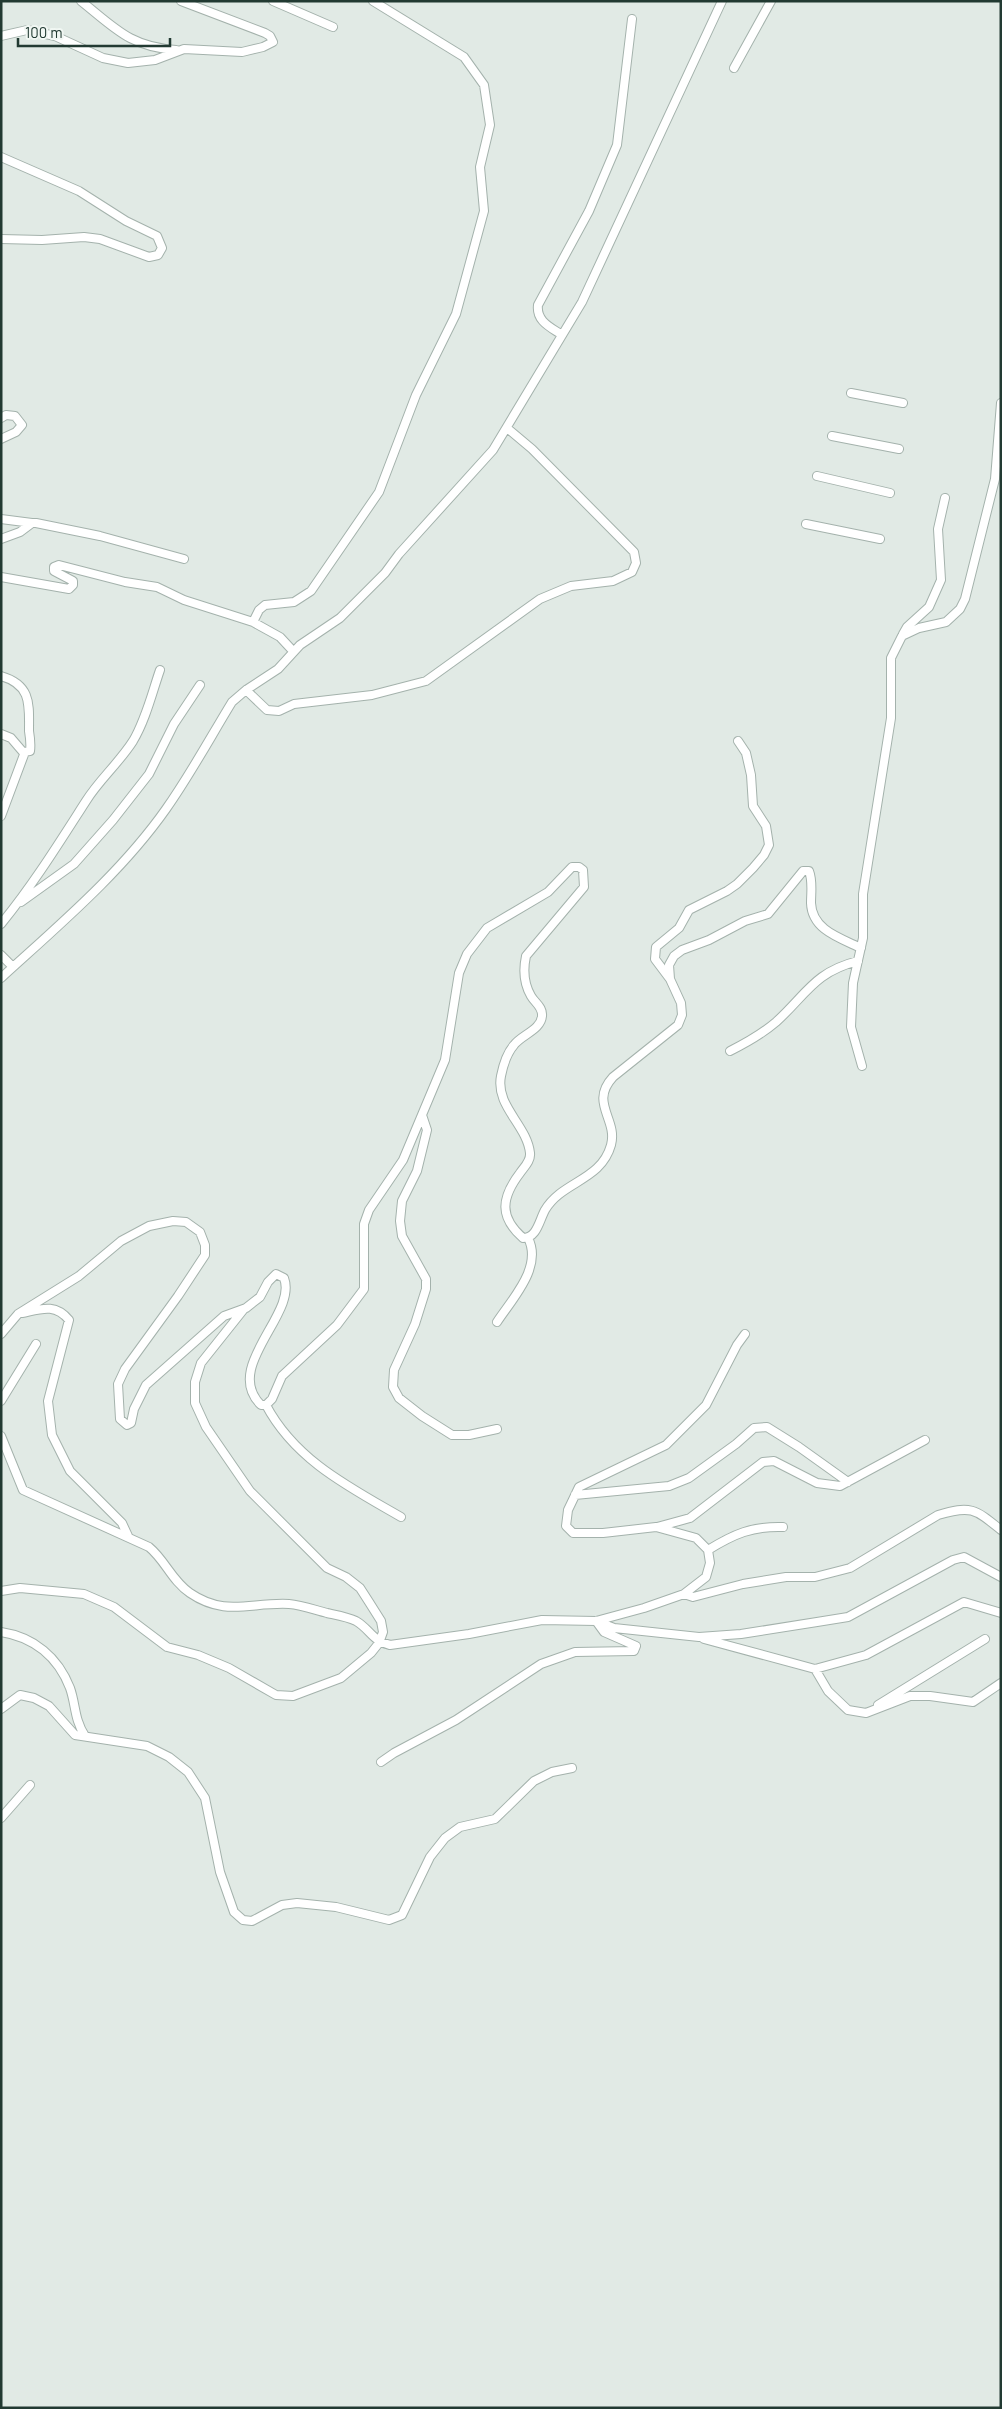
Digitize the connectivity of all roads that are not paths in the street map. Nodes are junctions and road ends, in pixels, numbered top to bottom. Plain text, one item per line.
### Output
1 (81, 1) edge
2 (181, 1) edge
3 (273, 1) edge
4 (373, 1) edge
5 (722, 1) edge
6 (771, 1) edge
7 (632, 19) dead end
8 (333, 27) dead end
9 (1, 36) edge
10 (176, 50) junction
11 (734, 68) dead end
12 (1, 158) edge
13 (1, 239) edge
14 (562, 335) junction
15 (851, 392) dead end
16 (903, 403) dead end
17 (1001, 403) edge
18 (1, 418) edge
19 (507, 428) junction
20 (832, 436) dead end
21 (1, 439) edge
22 (899, 449) dead end
23 (817, 476) dead end
24 (890, 493) dead end
25 (945, 498) dead end
26 (1, 519) edge
27 (32, 522) junction
28 (806, 524) dead end
29 (1, 539) edge
30 (880, 539) dead end
31 (184, 559) dead end
32 (1, 577) edge
33 (253, 622) junction
34 (902, 636) junction
35 (293, 651) junction
36 (160, 670) dead end
37 (1, 676) edge
38 (200, 685) dead end
39 (246, 690) junction
40 (1, 734) edge
41 (738, 741) dead end
42 (25, 752) junction
43 (1, 816) edge
44 (16, 906) junction
45 (1, 924) edge
46 (861, 948) junction
47 (1, 956) edge
48 (858, 961) junction
49 (13, 967) junction
50 (1, 978) edge
51 (670, 979) junction
52 (730, 1051) dead end
53 (862, 1066) dead end
54 (422, 1115) junction
55 (528, 1238) junction
56 (246, 1308) junction
57 (18, 1314) junction
58 (497, 1322) dead end
59 (1, 1334) edge
60 (745, 1334) dead end
61 (36, 1344) dead end
62 (1, 1401) edge
63 (266, 1405) junction
64 (497, 1429) dead end
65 (1, 1436) edge
66 (924, 1440) dead end
67 (848, 1482) junction
68 (575, 1495) junction
69 (402, 1517) dead end
70 (656, 1527) junction
71 (783, 1527) dead end
72 (1001, 1530) edge
73 (128, 1536) junction
74 (708, 1550) junction
75 (1001, 1577) edge
76 (1, 1591) edge
77 (684, 1594) junction
78 (1001, 1613) edge
79 (596, 1621) junction
80 (1, 1632) edge
81 (699, 1637) junction
82 (985, 1639) dead end
83 (379, 1643) junction
84 (815, 1669) junction
85 (1001, 1683) edge
86 (1, 1709) edge
87 (866, 1713) junction
88 (85, 1736) junction
89 (381, 1762) dead end
90 (572, 1768) dead end
91 (30, 1785) dead end
92 (1, 1818) edge

1 - 10 street
2 - 10 street
3 - 8 street
4 - 33 street
5 - 14 street
6 - 11 street
7 - 14 street
9 - 10 street
12 - 13 street
14 - 19 street
15 - 16 street
17 - 34 street
18 - 21 street
19 - 35 street
19 - 39 street
20 - 22 street
23 - 24 street
25 - 34 street
26 - 27 street
27 - 29 street
27 - 31 street
28 - 30 street
32 - 33 street
33 - 35 street
34 - 46 street
35 - 39 street
36 - 44 street
37 - 42 street
38 - 44 street
39 - 49 street
40 - 42 street
41 - 51 street
42 - 43 street
44 - 45 street
46 - 48 street
46 - 51 street
47 - 49 street
48 - 52 street
48 - 53 street
49 - 50 street
51 - 55 street
54 - 55 street
54 - 63 street
54 - 64 street
55 - 58 street
56 - 57 street
56 - 63 street
56 - 83 street
57 - 59 street
57 - 73 street
60 - 68 street
61 - 62 street
63 - 69 street
65 - 73 street
66 - 67 street
67 - 68 street
67 - 70 street
68 - 70 street
70 - 74 street
71 - 74 street
72 - 77 street
73 - 83 street
74 - 77 street
75 - 81 street
76 - 83 street
77 - 79 street
78 - 84 street
79 - 81 street
79 - 83 street
79 - 89 street
80 - 88 street
81 - 84 street
82 - 87 street
84 - 87 street
85 - 87 street
86 - 88 street
88 - 90 street
91 - 92 street

